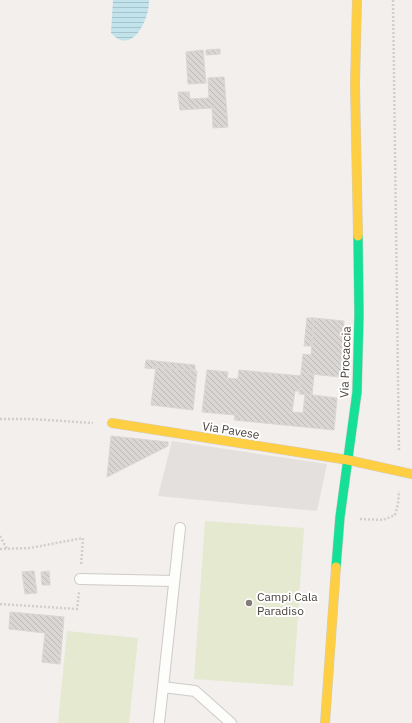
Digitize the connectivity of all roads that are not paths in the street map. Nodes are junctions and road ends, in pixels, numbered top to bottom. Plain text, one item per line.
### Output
1 (357, 0) edge
2 (112, 423) road end
3 (348, 460) junction
4 (412, 474) edge
5 (180, 528) dead end
6 (80, 579) road end
7 (174, 581) junction
8 (163, 687) junction
9 (160, 723) edge
10 (231, 723) edge
11 (325, 723) edge

1 - 3 street, Via Procaccia
2 - 3 street, Via Pavese
3 - 4 street, Via Pavese
3 - 11 street, Via Procaccia
5 - 7 lane
6 - 7 lane
7 - 8 lane
8 - 9 lane
8 - 10 lane

